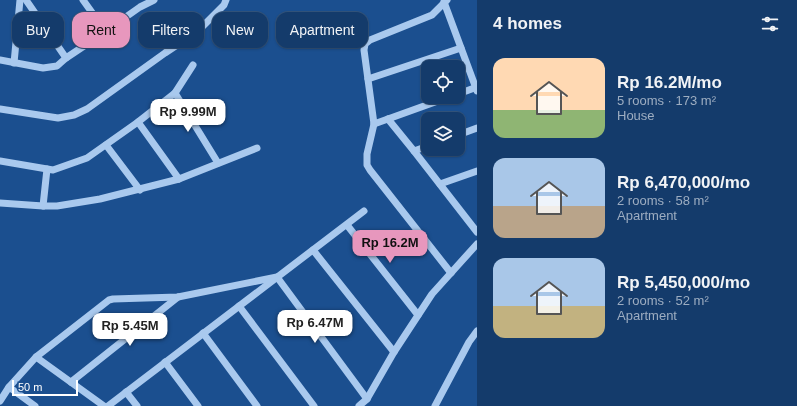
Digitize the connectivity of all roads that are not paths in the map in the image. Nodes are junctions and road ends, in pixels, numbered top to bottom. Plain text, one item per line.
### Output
1 (20, 0) edge
2 (26, 0) edge
3 (83, 0) edge
4 (135, 0) edge
5 (154, 0) edge
6 (226, 0) edge
7 (445, 1) edge
8 (140, 7) junction
9 (92, 12) edge
10 (130, 14) edge
11 (81, 48) edge
12 (461, 48) junction
13 (66, 58) junction
14 (0, 60) edge
15 (14, 62) junction
16 (193, 65) dead end
17 (368, 79) junction
18 (476, 89) edge
19 (465, 92) edge
20 (175, 93) junction
21 (430, 104) edge
22 (0, 109) edge
23 (388, 119) junction
24 (138, 122) junction
25 (374, 124) junction
26 (477, 128) edge
27 (465, 132) edge
28 (106, 145) junction
29 (256, 148) dead end
30 (421, 148) edge
31 (414, 151) junction
32 (0, 161) edge
33 (218, 163) junction
34 (47, 169) junction
35 (477, 171) edge
36 (179, 179) junction
37 (440, 184) junction
38 (140, 190) junction
39 (0, 203) edge
40 (43, 206) junction
41 (364, 211) dead end
42 (474, 222) edge
43 (346, 225) junction
44 (477, 232) edge
45 (477, 244) edge
46 (313, 250) junction
47 (451, 273) junction
48 (277, 277) junction
49 (178, 297) junction
50 (239, 306) junction
51 (418, 315) junction
52 (477, 331) edge
53 (203, 334) junction
54 (394, 352) junction
55 (36, 357) junction
56 (165, 362) junction
57 (70, 382) junction
58 (9, 387) junction
59 (126, 392) junction
60 (367, 399) junction
61 (0, 401) edge
62 (35, 406) edge
63 (104, 406) edge
64 (108, 406) edge
65 (137, 406) edge
66 (198, 406) edge
67 (257, 406) edge
68 (314, 406) edge
69 (359, 406) edge
70 (435, 406) edge

1 - 15 street
2 - 13 street
3 - 9 street
4 - 8 street
5 - 8 street
6 - 22 street
7 - 12 street
7 - 17 street
8 - 10 street
11 - 13 street
12 - 17 street
12 - 18 street
13 - 15 street
14 - 15 street
16 - 20 street
17 - 25 street
18 - 19 street
20 - 24 street
20 - 33 street
21 - 23 street
23 - 25 street
23 - 31 street
24 - 28 street
24 - 36 street
25 - 47 street
26 - 27 street
28 - 34 street
28 - 38 street
29 - 33 street
30 - 31 street
31 - 37 street
32 - 34 street
33 - 36 street
34 - 40 street
35 - 37 street
36 - 38 street
37 - 42 street
38 - 40 street
39 - 40 street
41 - 43 street
42 - 44 street
43 - 46 street
43 - 51 street
45 - 47 street
46 - 48 street
46 - 54 street
47 - 51 street
48 - 49 street
48 - 50 street
48 - 60 street
49 - 55 street
49 - 57 street
50 - 53 street
50 - 68 street
51 - 54 street
52 - 70 street
53 - 56 street
53 - 67 street
54 - 60 street
55 - 57 street
55 - 58 street
56 - 59 street
56 - 66 street
57 - 63 street
58 - 61 street
58 - 62 street
59 - 64 street
59 - 65 street
60 - 69 street

